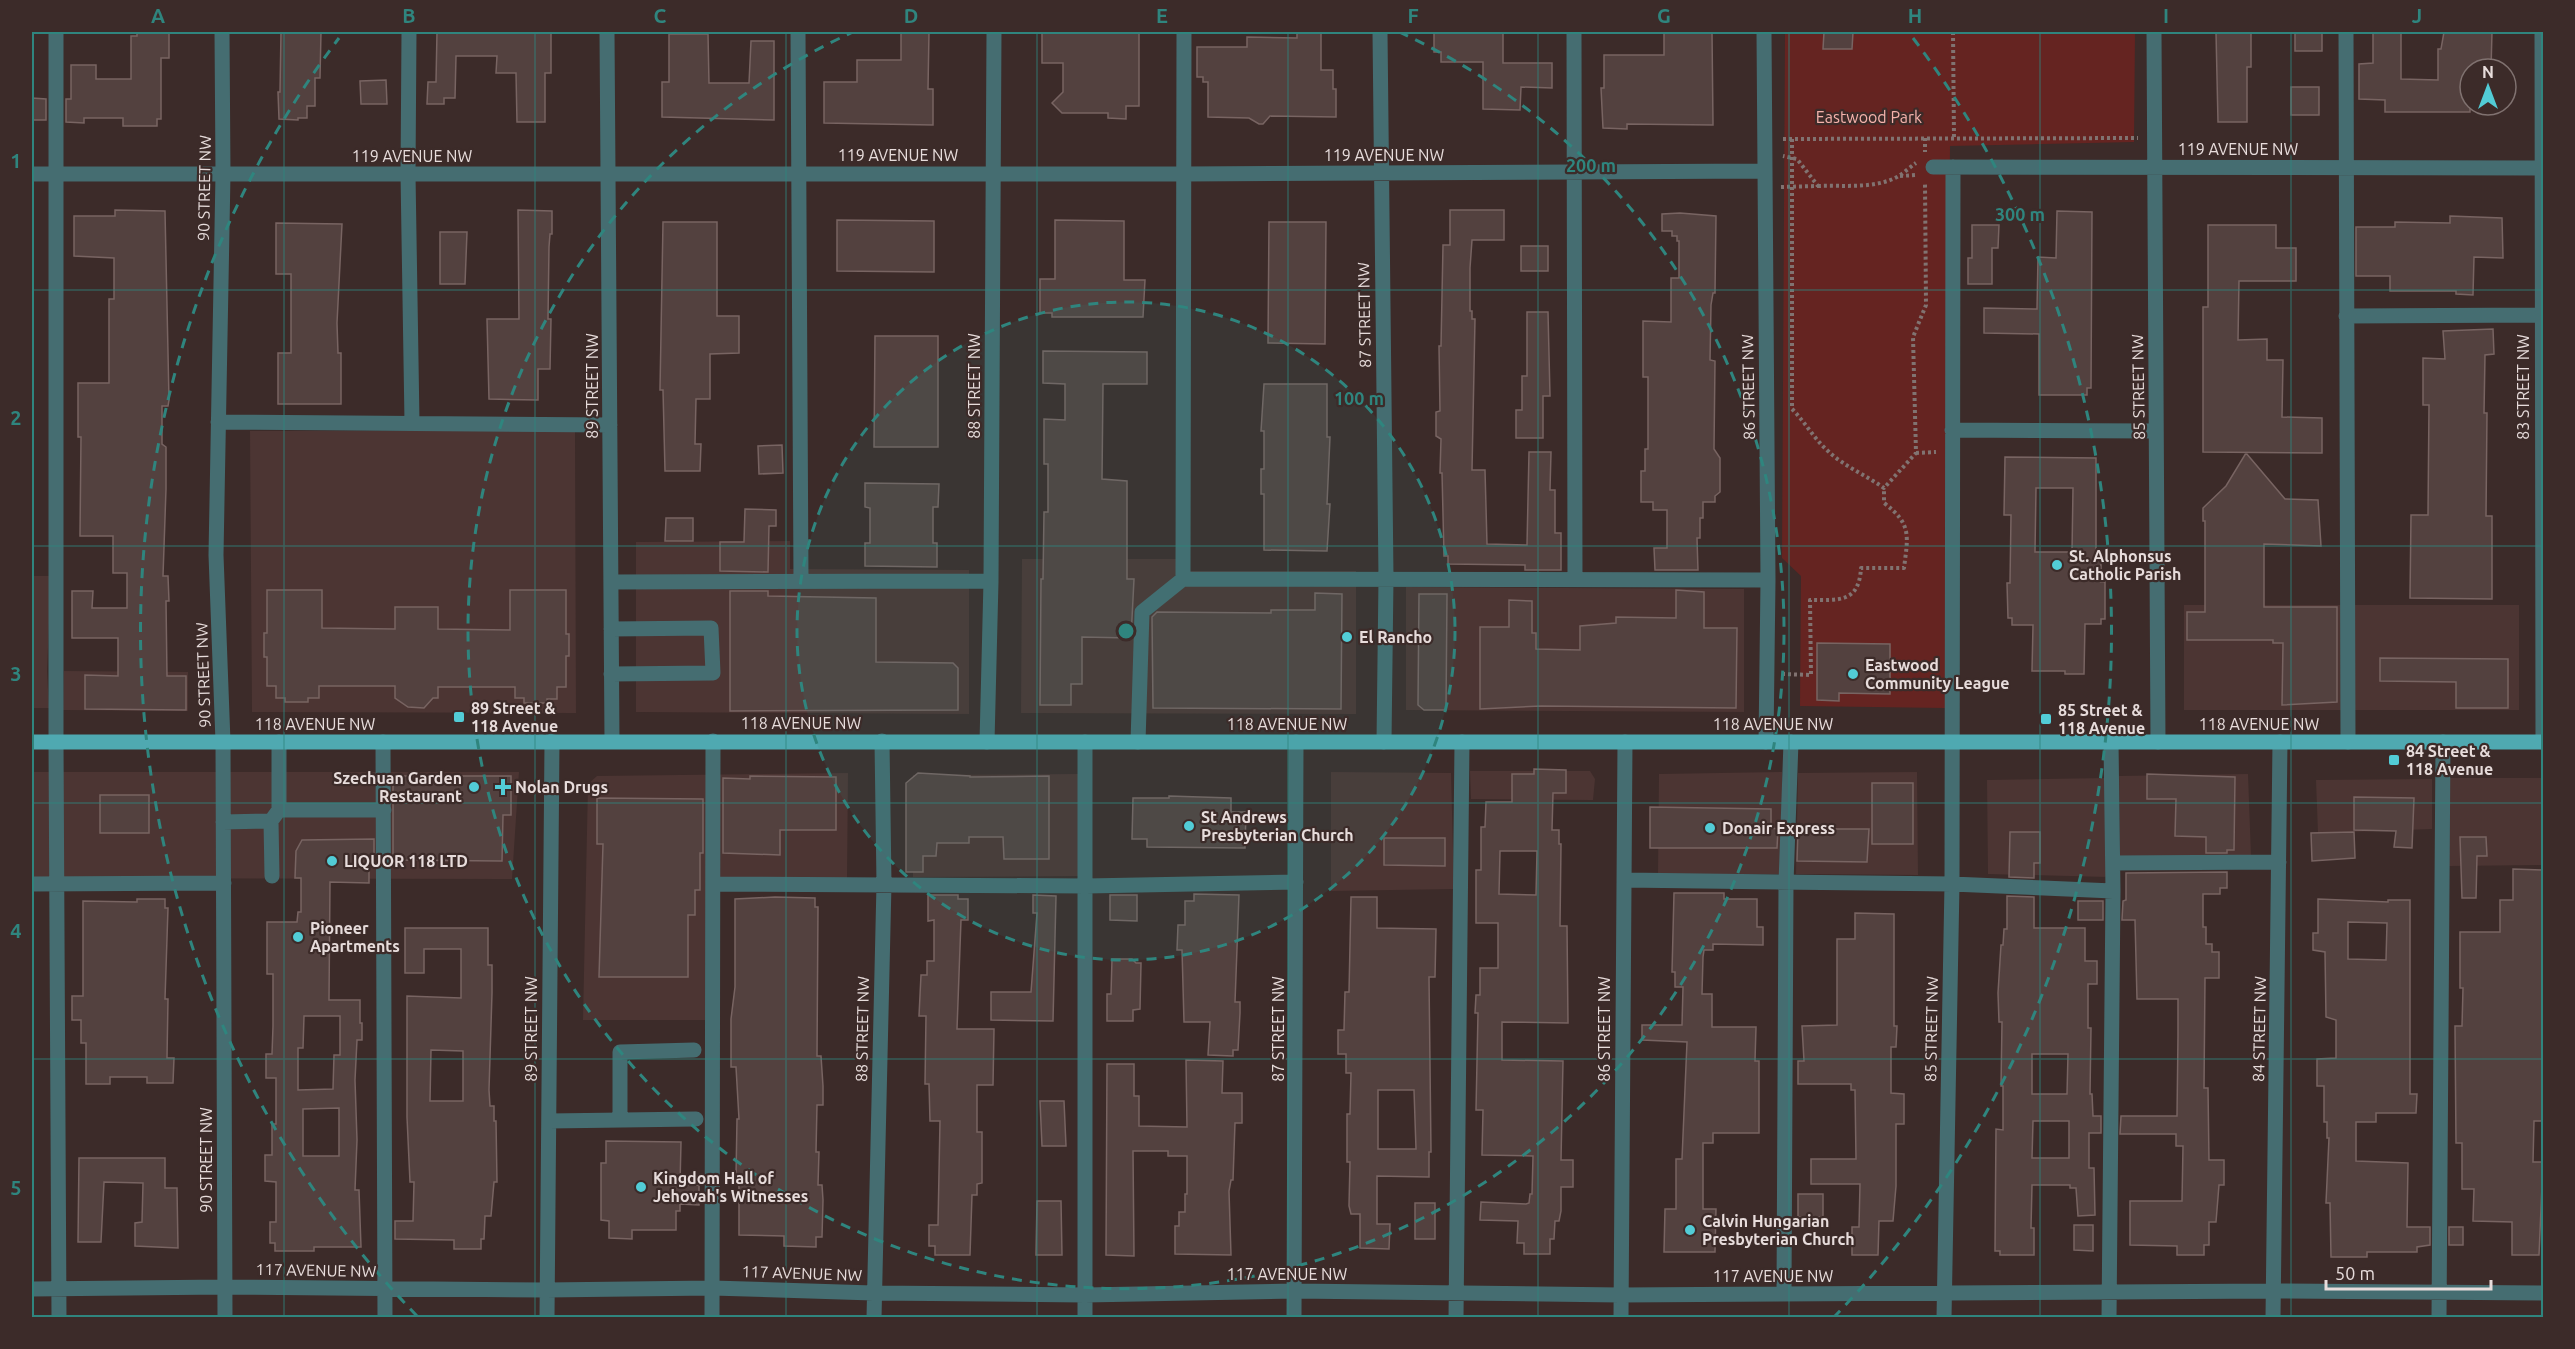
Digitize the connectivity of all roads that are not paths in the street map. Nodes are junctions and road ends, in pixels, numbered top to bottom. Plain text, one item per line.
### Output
1 (56, 32) edge
2 (222, 32) edge
3 (409, 32) edge
4 (607, 32) edge
5 (798, 32) edge
6 (994, 32) edge
7 (1184, 32) edge
8 (1380, 32) edge
9 (1574, 32) edge
10 (1764, 32) edge
11 (2154, 32) edge
12 (2346, 32) edge
13 (2542, 32) edge
14 (1928, 166) road end
15 (1953, 167) junction
16 (2154, 167) junction
17 (2346, 167) junction
18 (2543, 168) edge
19 (1764, 171) junction
20 (608, 173) junction
21 (798, 173) junction
22 (994, 173) junction
23 (1380, 173) junction
24 (1574, 173) junction
25 (32, 174) edge
26 (56, 174) junction
27 (223, 174) junction
28 (408, 174) junction
29 (1184, 174) junction
30 (2541, 315) junction
31 (2346, 316) junction
32 (218, 422) junction
33 (412, 422) junction
34 (610, 425) junction
35 (1952, 430) junction
36 (2156, 431) junction
37 (1386, 578) junction
38 (1183, 579) junction
39 (1575, 579) junction
40 (991, 580) junction
41 (1768, 580) junction
42 (801, 581) junction
43 (611, 582) junction
44 (2543, 611) edge
45 (611, 629) junction
46 (612, 674) junction
47 (552, 741) junction
48 (612, 741) junction
49 (712, 741) junction
50 (882, 741) junction
51 (32, 742) edge
52 (56, 742) junction
53 (223, 742) junction
54 (279, 742) junction
55 (383, 742) junction
56 (987, 742) junction
57 (1085, 742) junction
58 (1138, 742) junction
59 (1296, 742) junction
60 (1384, 742) junction
61 (1462, 742) junction
62 (1625, 742) junction
63 (1766, 742) junction
64 (1791, 742) junction
65 (1952, 742) junction
66 (2111, 742) junction
67 (2158, 742) junction
68 (2280, 742) junction
69 (2348, 742) junction
70 (2443, 742) junction
71 (2543, 742) edge
72 (384, 810) junction
73 (275, 815) junction
74 (223, 822) junction
75 (2279, 862) junction
76 (2113, 863) junction
77 (272, 876) dead end
78 (1623, 879) junction
79 (1296, 882) junction
80 (224, 883) junction
81 (1786, 883) junction
82 (32, 884) edge
83 (57, 884) junction
84 (713, 884) junction
85 (884, 884) junction
86 (1952, 884) junction
87 (1086, 886) junction
88 (2113, 891) junction
89 (694, 1050) dead end
90 (696, 1119) dead end
91 (620, 1120) junction
92 (549, 1121) junction
93 (224, 1287) junction
94 (385, 1288) junction
95 (712, 1288) junction
96 (32, 1289) edge
97 (58, 1289) junction
98 (546, 1290) junction
99 (1294, 1291) junction
100 (2273, 1291) junction
101 (1944, 1292) junction
102 (873, 1293) junction
103 (2109, 1293) junction
104 (2439, 1293) junction
105 (2544, 1293) edge
106 (1085, 1294) junction
107 (1456, 1294) junction
108 (1620, 1294) junction
109 (1784, 1294) junction
110 (59, 1317) edge
111 (225, 1317) edge
112 (385, 1317) edge
113 (547, 1317) edge
114 (712, 1317) edge
115 (874, 1317) edge
116 (1085, 1317) edge
117 (1294, 1317) edge
118 (1456, 1317) edge
119 (1621, 1317) edge
120 (1944, 1317) edge
121 (2109, 1317) edge
122 (2273, 1317) edge
123 (2439, 1317) edge

1 - 26 street
2 - 27 street, 90 STREET NW
3 - 28 street
4 - 20 street, 89 STREET NW
5 - 21 street
6 - 22 street, 88 STREET NW
7 - 29 street
8 - 23 street, 87 STREET NW
9 - 24 street
10 - 19 street, 86 STREET NW
11 - 16 street, 85 STREET NW
12 - 17 street
13 - 18 street, 83 STREET NW
14 - 15 street, 119 AVENUE NW
15 - 16 street, 119 AVENUE NW
15 - 35 street, 85 STREET NW
16 - 17 street, 119 AVENUE NW
16 - 36 street, 85 STREET NW
17 - 18 street, 119 AVENUE NW
17 - 31 street
18 - 30 street, 83 STREET NW
19 - 24 street, 119 AVENUE NW
19 - 41 street, 86 STREET NW
20 - 21 street, 119 AVENUE NW
20 - 28 street, 119 AVENUE NW
20 - 34 street, 89 STREET NW
21 - 22 street, 119 AVENUE NW
21 - 42 street
22 - 29 street, 119 AVENUE NW
22 - 40 street, 88 STREET NW
23 - 24 street, 119 AVENUE NW
23 - 29 street, 119 AVENUE NW
23 - 37 street, 87 STREET NW
24 - 39 street
25 - 26 street, 119 AVENUE NW
26 - 27 street, 119 AVENUE NW
26 - 52 street
27 - 28 street, 119 AVENUE NW
27 - 32 street, 90 STREET NW
28 - 33 street
29 - 38 street
30 - 31 street
30 - 44 street, 83 STREET NW
31 - 69 street
32 - 33 street
32 - 53 street, 90 STREET NW
33 - 34 street
34 - 43 street, 89 STREET NW
35 - 36 street
35 - 65 street, 85 STREET NW
36 - 67 street, 85 STREET NW
37 - 38 street
37 - 39 street
37 - 60 street, 87 STREET NW
38 - 58 street
39 - 41 street
40 - 42 street
40 - 56 street, 88 STREET NW
41 - 63 street, 86 STREET NW
42 - 43 street
43 - 45 street, 89 STREET NW
44 - 71 street, 83 STREET NW
45 - 46 street, 89 STREET NW
45 - 46 street
46 - 48 street, 89 STREET NW
47 - 48 main road, 118 AVENUE NW
47 - 55 main road, 118 AVENUE NW
47 - 92 street, 89 STREET NW
48 - 49 main road, 118 AVENUE NW
49 - 50 main road, 118 AVENUE NW
49 - 84 street
50 - 56 main road, 118 AVENUE NW
50 - 85 street, 88 STREET NW
51 - 52 main road, 118 AVENUE NW
52 - 53 main road, 118 AVENUE NW
52 - 83 street
53 - 54 main road, 118 AVENUE NW
53 - 74 street, 90 STREET NW
54 - 55 main road, 118 AVENUE NW
54 - 73 street
55 - 72 street
56 - 57 main road, 118 AVENUE NW
57 - 58 main road, 118 AVENUE NW
57 - 87 street
58 - 59 main road, 118 AVENUE NW
59 - 60 main road, 118 AVENUE NW
59 - 79 street, 87 STREET NW
60 - 61 main road, 118 AVENUE NW
61 - 62 main road, 118 AVENUE NW
61 - 107 street
62 - 63 main road, 118 AVENUE NW
62 - 78 street, 86 STREET NW
63 - 64 main road, 118 AVENUE NW
64 - 65 main road, 118 AVENUE NW
64 - 81 street
65 - 66 main road, 118 AVENUE NW
65 - 86 street, 85 STREET NW
66 - 67 main road, 118 AVENUE NW
66 - 76 street
67 - 68 main road, 118 AVENUE NW
68 - 69 main road, 118 AVENUE NW
68 - 75 street, 84 STREET NW
69 - 70 main road, 118 AVENUE NW
70 - 71 main road, 118 AVENUE NW
70 - 104 street
72 - 73 street
72 - 94 street
73 - 74 street
73 - 77 street
74 - 80 street, 90 STREET NW
75 - 76 street
75 - 100 street, 84 STREET NW
76 - 88 street
78 - 81 street
78 - 108 street, 86 STREET NW
79 - 87 street
79 - 99 street, 87 STREET NW
80 - 83 street
80 - 93 street, 90 STREET NW
81 - 86 street
81 - 109 street
82 - 83 street
83 - 97 street
84 - 85 street
84 - 95 street
85 - 87 street
85 - 102 street, 88 STREET NW
86 - 88 street
86 - 101 street, 85 STREET NW
87 - 106 street
88 - 103 street
89 - 91 street
90 - 91 street
91 - 92 street
92 - 98 street, 89 STREET NW
93 - 94 street, 117 AVENUE NW
93 - 97 street, 117 AVENUE NW
93 - 111 street, 90 STREET NW
94 - 98 street, 117 AVENUE NW
94 - 112 street
95 - 98 street, 117 AVENUE NW
95 - 102 street, 117 AVENUE NW
95 - 114 street
96 - 97 street, 117 AVENUE NW
97 - 110 street
98 - 113 street, 89 STREET NW
99 - 106 street, 117 AVENUE NW
99 - 107 street, 117 AVENUE NW
99 - 117 street, 87 STREET NW
100 - 103 street, 117 AVENUE NW
100 - 104 street, 117 AVENUE NW
100 - 122 street, 84 STREET NW
101 - 103 street, 117 AVENUE NW
101 - 109 street, 117 AVENUE NW
101 - 120 street, 85 STREET NW
102 - 106 street, 117 AVENUE NW
102 - 115 street, 88 STREET NW
103 - 121 street
104 - 105 street, 117 AVENUE NW
104 - 123 street
106 - 116 street
107 - 108 street, 117 AVENUE NW
107 - 118 street
108 - 109 street, 117 AVENUE NW
108 - 119 street, 86 STREET NW

